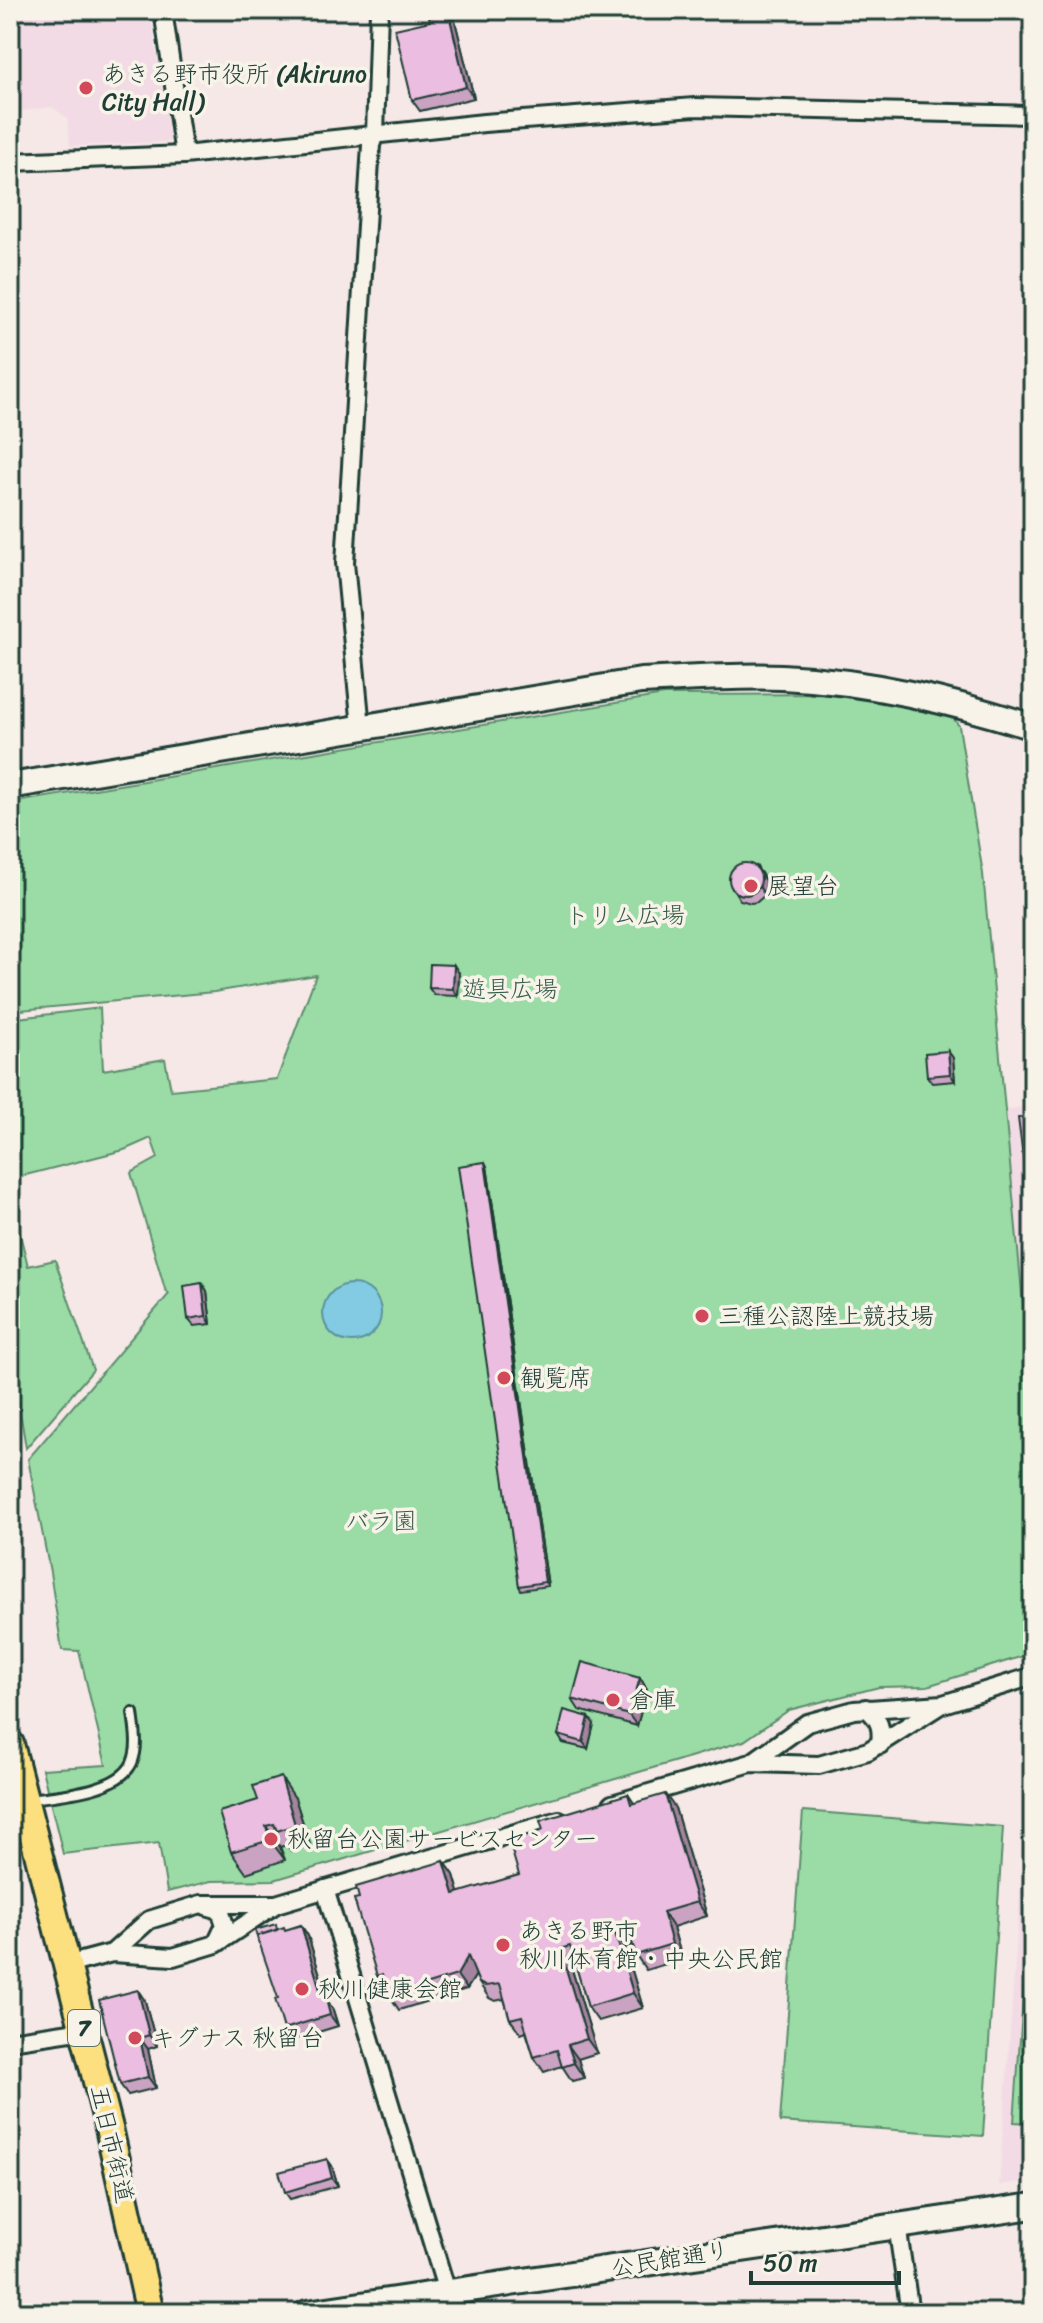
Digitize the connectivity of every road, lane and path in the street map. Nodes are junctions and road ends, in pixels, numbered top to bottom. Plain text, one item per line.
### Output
1 (163, 10) edge
2 (379, 10) edge
3 (1033, 115) edge
4 (375, 134) junction
5 (184, 155) junction
6 (10, 162) edge
7 (361, 727) junction
8 (1033, 727) edge
9 (10, 786) edge
10 (1030, 1677) edge
11 (943, 1704) junction
12 (866, 1708) junction
13 (133, 1713) dead end
14 (798, 1729) junction
15 (10, 1744) edge
16 (880, 1745) junction
17 (751, 1763) junction
18 (807, 1765) junction
19 (25, 1800) junction
20 (603, 1807) edge
21 (573, 1816) edge
22 (325, 1889) junction
23 (201, 1904) junction
24 (276, 1904) junction
25 (149, 1920) junction
26 (216, 1944) junction
27 (112, 1953) junction
28 (157, 1956) junction
29 (67, 1965) junction
30 (84, 2030) junction
31 (10, 2041) edge
32 (1033, 2206) edge
33 (897, 2225) junction
34 (447, 2292) junction
35 (150, 2313) edge
36 (307, 2313) edge
37 (910, 2313) edge

1 - 5 street
2 - 4 street
3 - 4 street
4 - 5 street
4 - 7 street
5 - 6 street
7 - 8 street
7 - 9 street
10 - 11 street
11 - 12 street
11 - 16 street
12 - 14 street
12 - 16 street
13 - 19 lane
14 - 17 street
14 - 18 street
15 - 19 main road, 五日市街道 / 7
16 - 18 street
17 - 18 street
17 - 20 street
19 - 29 main road, 五日市街道 / 7
21 - 22 street
22 - 24 street
22 - 34 street
23 - 24 street
23 - 25 street
23 - 26 street
24 - 26 street
25 - 27 street
25 - 28 street
26 - 28 street
27 - 28 street
27 - 29 street
29 - 30 main road, 五日市街道 / 7
30 - 31 street
30 - 35 main road, 五日市街道 / 7
32 - 33 street, 公民館通り
33 - 34 street, 公民館通り
33 - 37 street
34 - 36 street, 公民館通り

